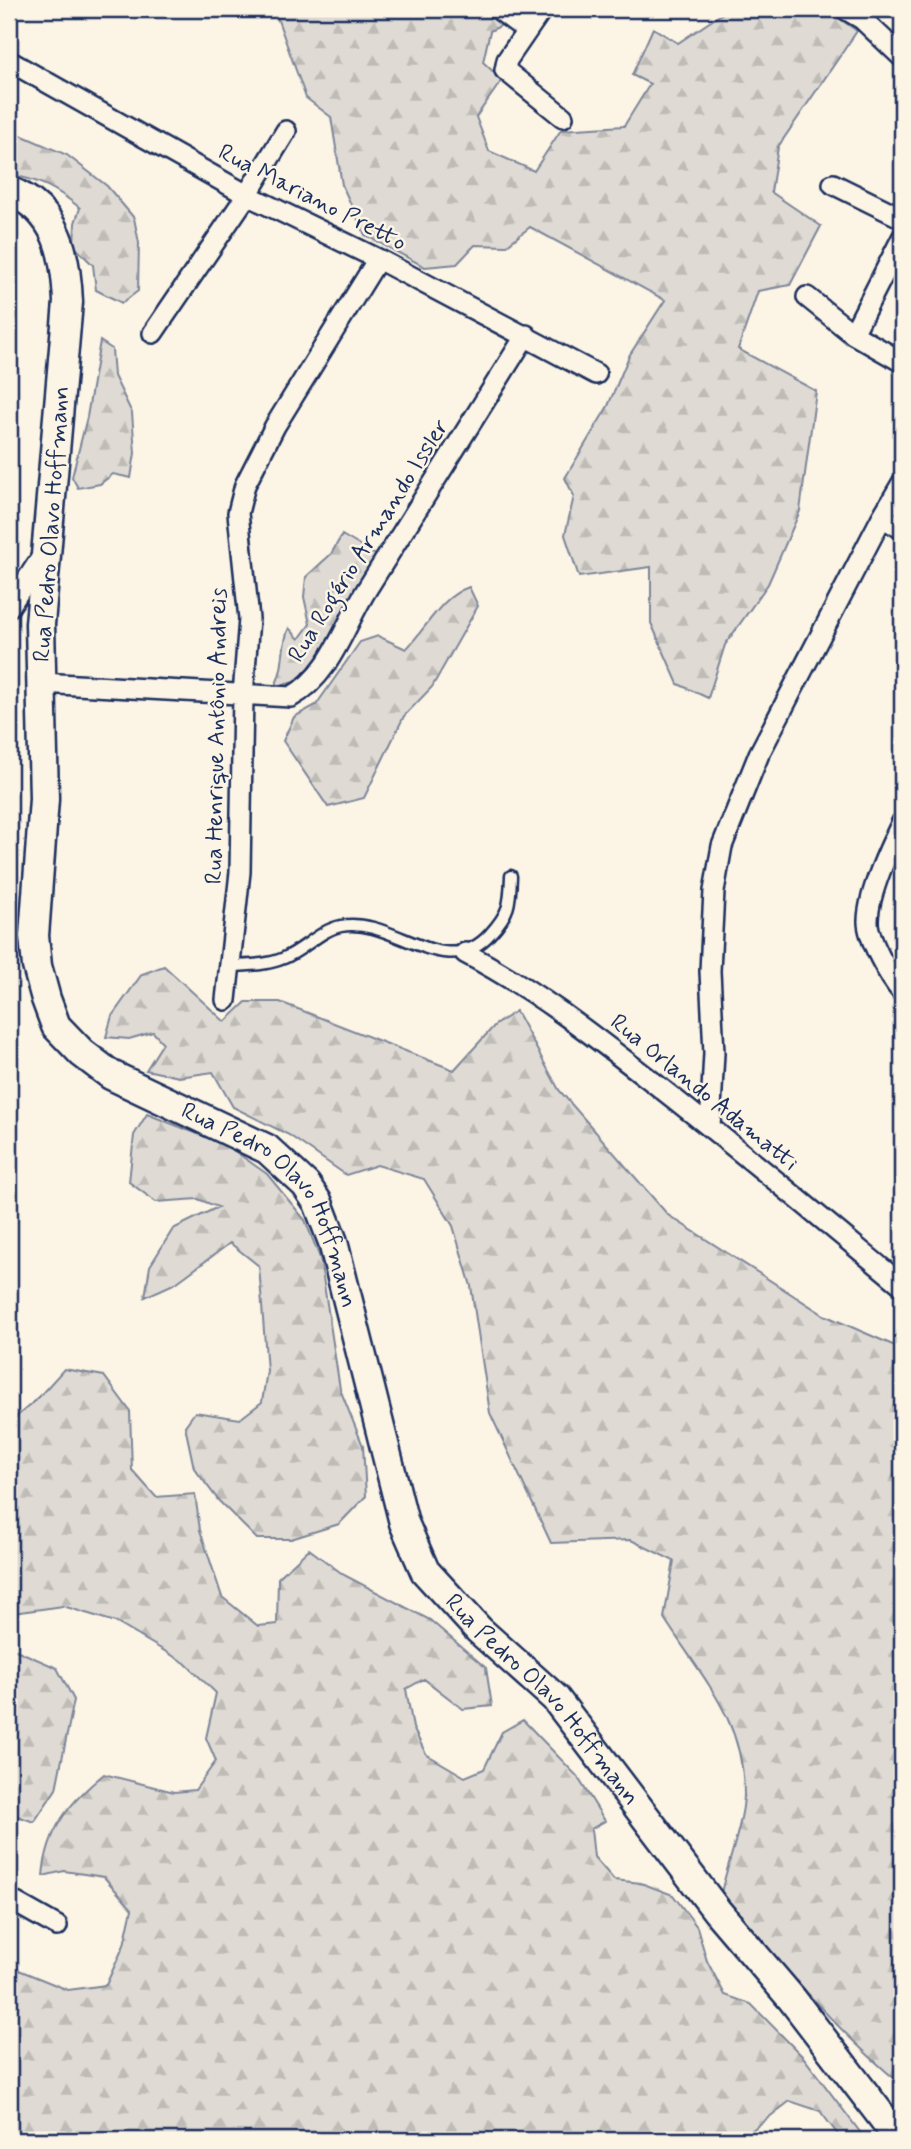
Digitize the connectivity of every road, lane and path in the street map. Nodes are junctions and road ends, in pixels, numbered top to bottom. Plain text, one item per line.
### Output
1 (498, 9) edge
2 (542, 9) edge
3 (859, 12) edge
4 (526, 30) junction
5 (902, 57) edge
6 (9, 61) edge
7 (563, 117) dead end
8 (286, 131) dead end
9 (833, 184) dead end
10 (9, 191) edge
11 (247, 195) junction
12 (902, 218) edge
13 (902, 238) edge
14 (378, 259) junction
15 (807, 297) dead end
16 (152, 333) dead end
17 (853, 334) junction
18 (526, 335) junction
19 (902, 362) edge
20 (596, 374) dead end
21 (902, 483) edge
22 (881, 517) junction
23 (902, 529) edge
24 (48, 547) junction
25 (9, 607) edge
26 (41, 683) junction
27 (243, 695) junction
28 (902, 822) edge
29 (511, 876) dead end
30 (465, 953) junction
31 (232, 966) junction
32 (902, 992) edge
33 (226, 1000) dead end
34 (710, 1127) junction
35 (902, 1285) edge
36 (9, 1899) edge
37 (57, 1926) dead end
38 (900, 2140) edge

1 - 4 street
2 - 4 street
3 - 5 street
4 - 7 street
6 - 11 street, Rua Mariano Pretto
8 - 11 street
9 - 12 street
10 - 24 street, Rua Pedro Olavo Hoffmann
11 - 14 street, Rua Mariano Pretto
11 - 16 street
13 - 17 street
14 - 18 street, Rua Mariano Pretto
14 - 27 street, Rua Henrique Antônio Andreis
15 - 17 street
17 - 19 street
18 - 20 street, Rua Mariano Pretto
18 - 27 street, Rua Rogério Armando Issler
21 - 22 street
22 - 23 street
22 - 34 street
24 - 25 street
24 - 26 street, Rua Pedro Olavo Hoffmann
26 - 27 street, Rua Rogério Armando Issler
26 - 38 street, Rua Pedro Olavo Hoffmann
27 - 31 street, Rua Henrique Antônio Andreis
28 - 32 street
29 - 30 lane
30 - 31 lane, Rua Orlando Adamatti
30 - 34 street, Rua Orlando Adamatti
31 - 33 street, Rua Henrique Antônio Andreis
34 - 35 street, Rua Orlando Adamatti
36 - 37 street

